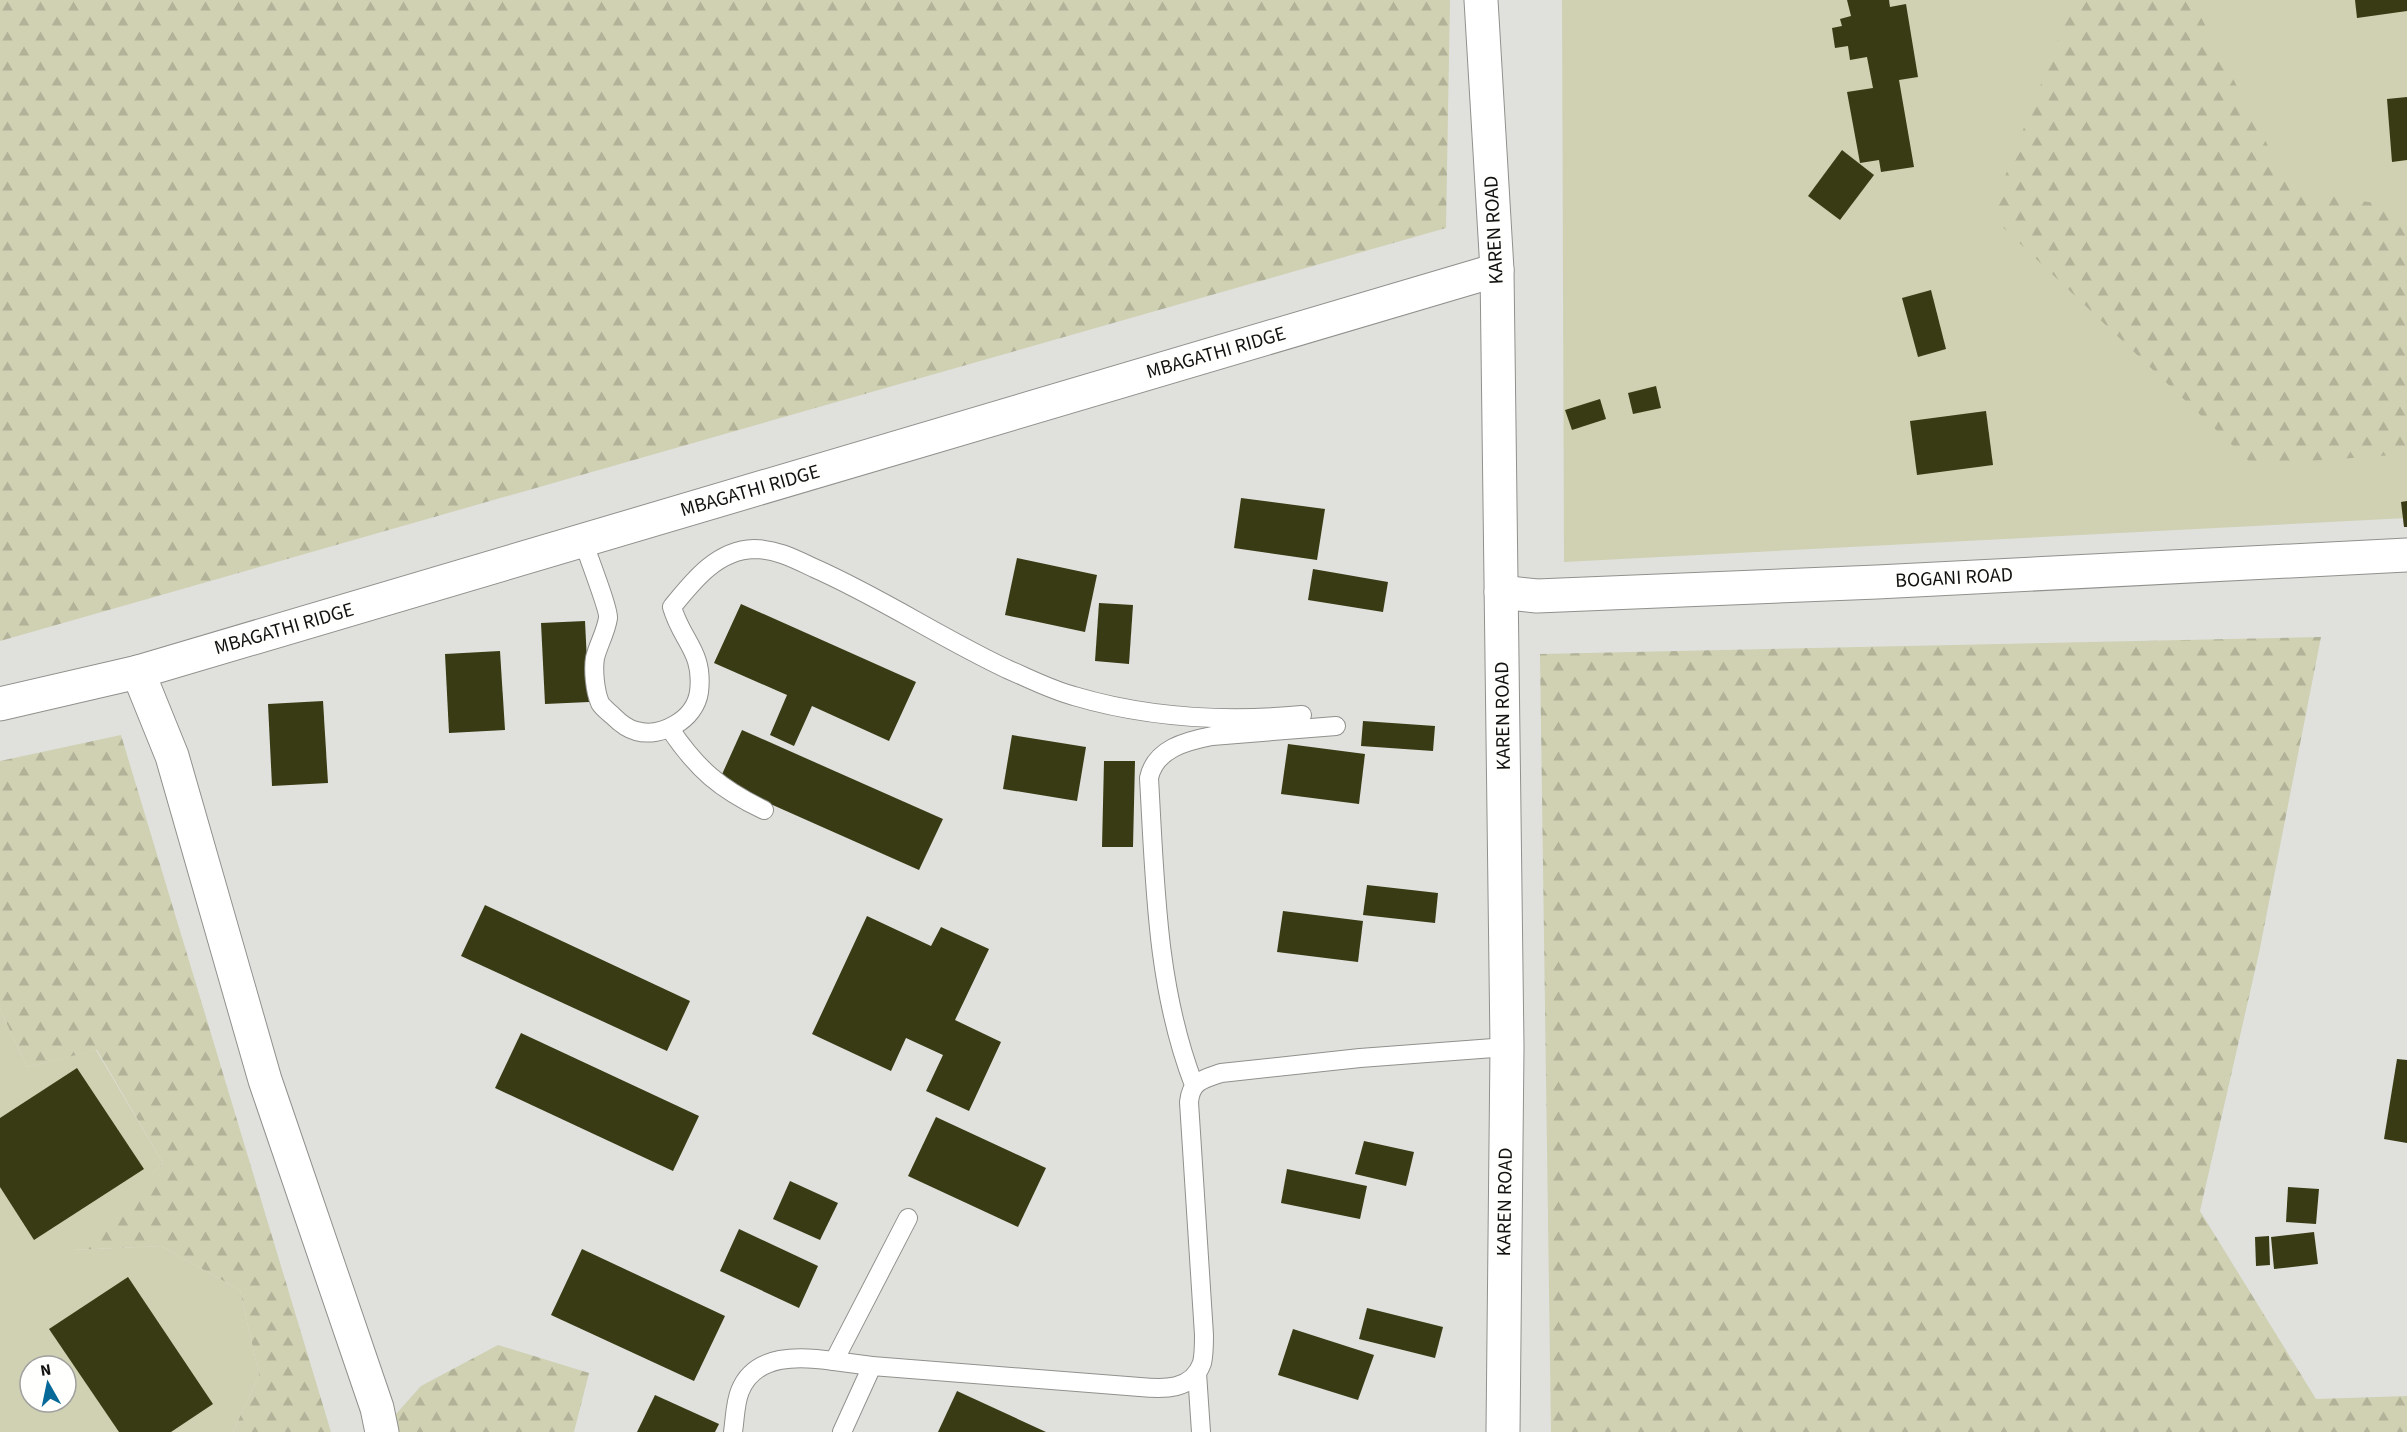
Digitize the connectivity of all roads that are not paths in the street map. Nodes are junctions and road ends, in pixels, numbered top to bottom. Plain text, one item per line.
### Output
1 (1481, 0) edge
2 (1497, 270) junction
3 (582, 540) junction
4 (2407, 555) edge
5 (1501, 592) junction
6 (138, 672) junction
7 (0, 704) edge
8 (1302, 715) dead end
9 (1336, 726) dead end
10 (670, 729) junction
11 (764, 810) dead end
12 (1507, 1047) junction
13 (1194, 1085) junction
14 (908, 1218) dead end
15 (834, 1361) junction
16 (872, 1366) junction
17 (1197, 1373) junction
18 (382, 1432) edge
19 (733, 1432) edge
20 (842, 1432) edge
21 (1201, 1432) edge
22 (1503, 1432) edge

1 - 2 street, KAREN ROAD
2 - 3 street, MBAGATHI RIDGE
2 - 5 street, KAREN ROAD
3 - 6 street, MBAGATHI RIDGE
3 - 10 lane
4 - 5 street, BOGANI ROAD
5 - 12 street, KAREN ROAD
6 - 7 street, MBAGATHI RIDGE
6 - 18 street
8 - 10 lane
9 - 13 lane
10 - 11 lane
12 - 13 lane
12 - 22 street, KAREN ROAD
13 - 17 lane
14 - 15 lane
15 - 16 lane
15 - 19 lane
16 - 17 lane
16 - 20 lane
17 - 21 lane

